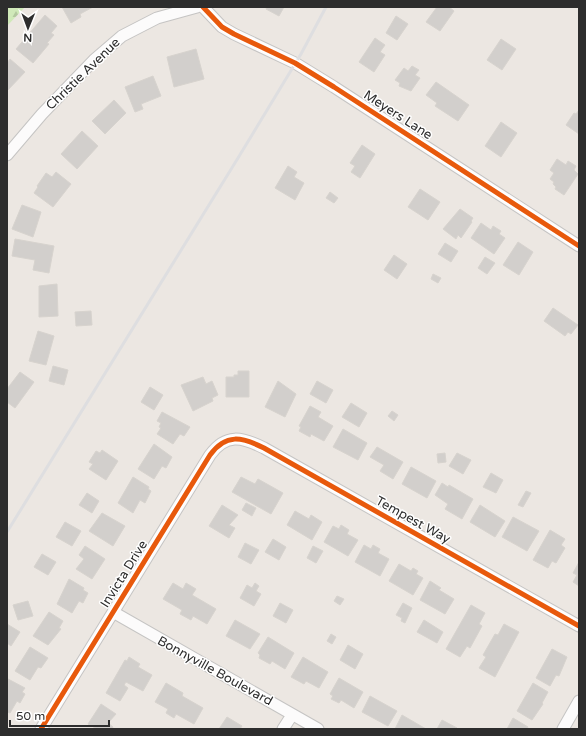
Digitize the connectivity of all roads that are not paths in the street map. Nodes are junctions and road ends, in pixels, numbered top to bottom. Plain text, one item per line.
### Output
1 (197, 7) edge
2 (203, 7) edge
3 (7, 155) edge
4 (579, 246) edge
5 (234, 439) joint
6 (113, 612) junction
7 (579, 626) edge
8 (579, 701) edge
9 (292, 714) junction
10 (41, 729) edge
11 (283, 729) edge
12 (318, 729) edge
13 (563, 729) edge

1 - 3 street, Christie Avenue
2 - 4 street, Meyers Lane
5 - 6 street, Invicta Drive
5 - 7 street, Tempest Way
6 - 9 street, Bonnyville Boulevard
6 - 10 street, Invicta Drive
8 - 13 street
9 - 11 street
9 - 12 street, Bonnyville Boulevard

